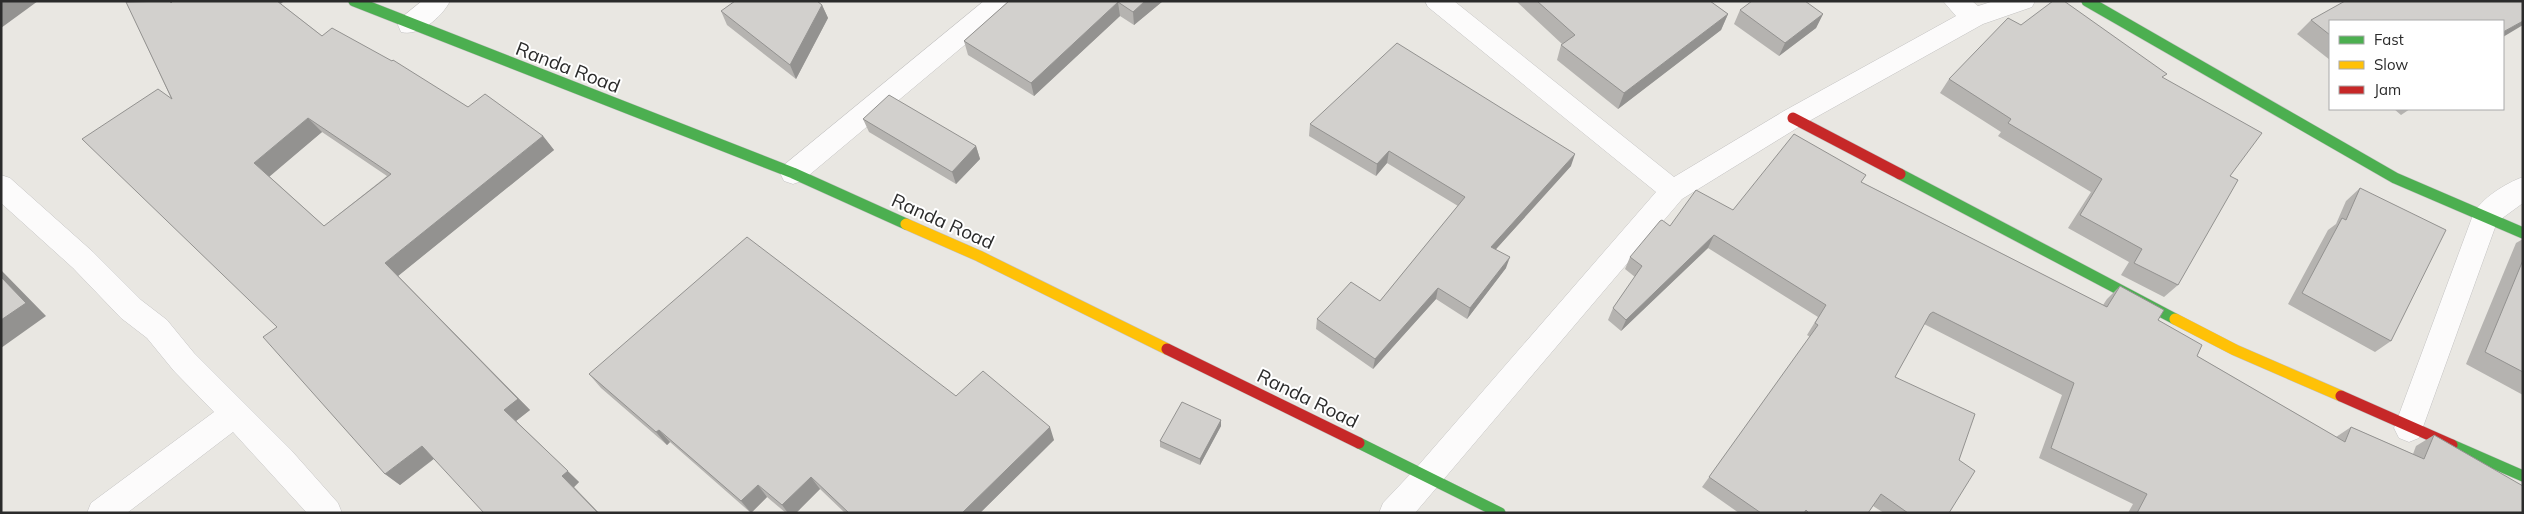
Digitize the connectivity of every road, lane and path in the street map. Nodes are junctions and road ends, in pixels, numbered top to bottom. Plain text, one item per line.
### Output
1 (354, 1) edge
2 (438, 1) edge
3 (1001, 1) edge
4 (1437, 1) edge
5 (2023, 1) edge
6 (2087, 1) edge
7 (1965, 9) edge
8 (410, 25) junction
9 (1793, 118) junction
10 (794, 173) junction
11 (1, 186) edge
12 (2523, 188) edge
13 (1673, 191) junction
14 (2486, 215) junction
15 (2523, 233) edge
16 (233, 415) junction
17 (2409, 428) junction
18 (2523, 476) edge
19 (1428, 477) junction
20 (102, 513) edge
21 (327, 513) edge
22 (1394, 513) edge
23 (1500, 513) edge

1 - 8 street, Randa Road
2 - 8 street
3 - 10 street
4 - 13 street
5 - 7 street
6 - 14 street
7 - 9 street
8 - 10 street, Randa Road
9 - 13 street
9 - 17 street
10 - 19 street, Randa Road
11 - 16 street
12 - 14 street
13 - 19 street
14 - 15 street
14 - 17 street
16 - 20 street
16 - 21 street
17 - 18 street
19 - 22 street
19 - 23 street, Randa Road

